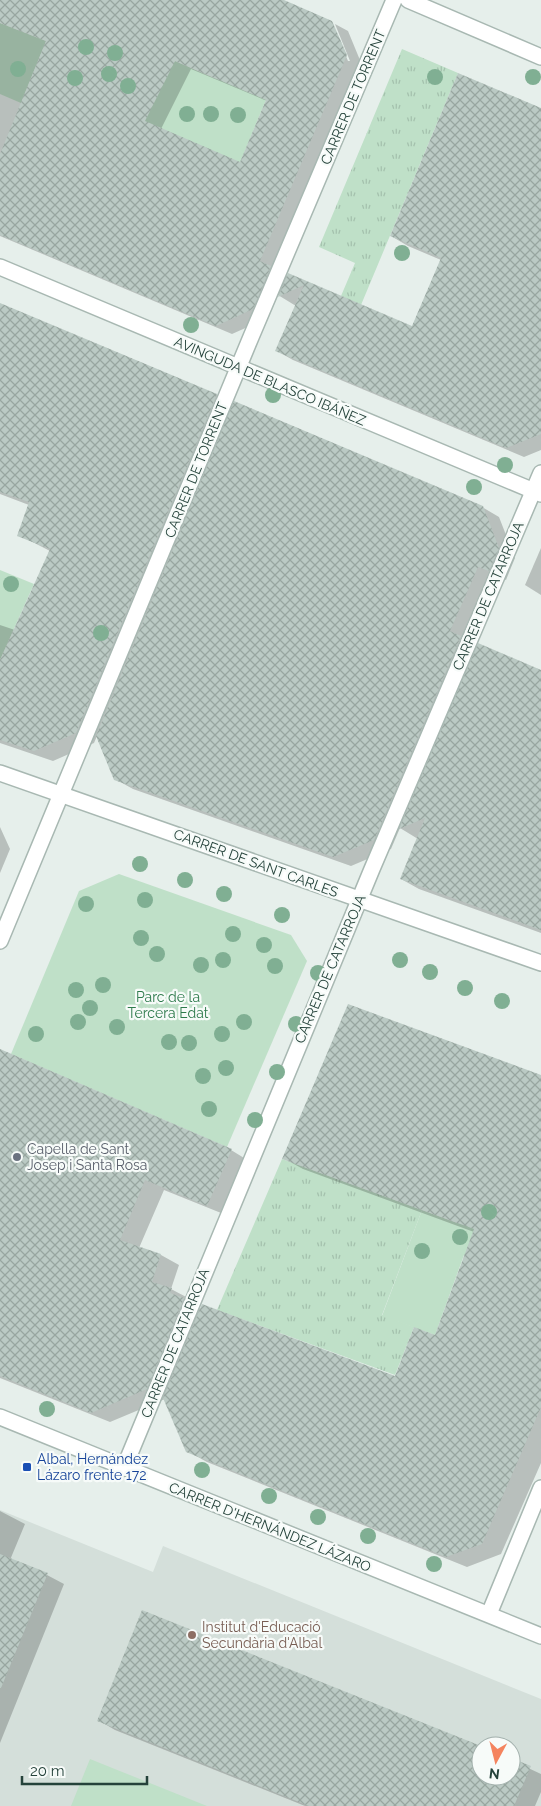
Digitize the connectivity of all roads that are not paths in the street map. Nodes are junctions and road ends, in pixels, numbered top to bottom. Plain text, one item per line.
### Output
1 (394, 0) edge
2 (408, 0) edge
3 (541, 57) edge
4 (0, 267) edge
5 (239, 367) junction
6 (541, 473) edge
7 (537, 492) edge
8 (0, 773) edge
9 (62, 794) junction
10 (359, 900) junction
11 (0, 941) edge
12 (541, 963) edge
13 (0, 1417) edge
14 (124, 1468) junction
15 (541, 1488) edge
16 (489, 1614) junction
17 (541, 1636) edge

1 - 5 street, CARRER DE TORRENT
2 - 3 street
4 - 5 street, AVINGUDA DE BLASCO IBÁÑEZ
5 - 7 street, AVINGUDA DE BLASCO IBÁÑEZ
5 - 9 street, CARRER DE TORRENT
6 - 7 street, CARRER DE CATARROJA
7 - 10 street, CARRER DE CATARROJA
8 - 9 street, CARRER DE SANT CARLES
9 - 10 street, CARRER DE SANT CARLES
9 - 11 street, CARRER DE TORRENT
10 - 12 street, CARRER DE SANT CARLES
10 - 14 street, CARRER DE CATARROJA
13 - 14 street, CARRER D'HERNÁNDEZ LÁZARO
14 - 16 street, CARRER D'HERNÁNDEZ LÁZARO
15 - 16 street
16 - 17 street, CARRER D'HERNÁNDEZ LÁZARO

